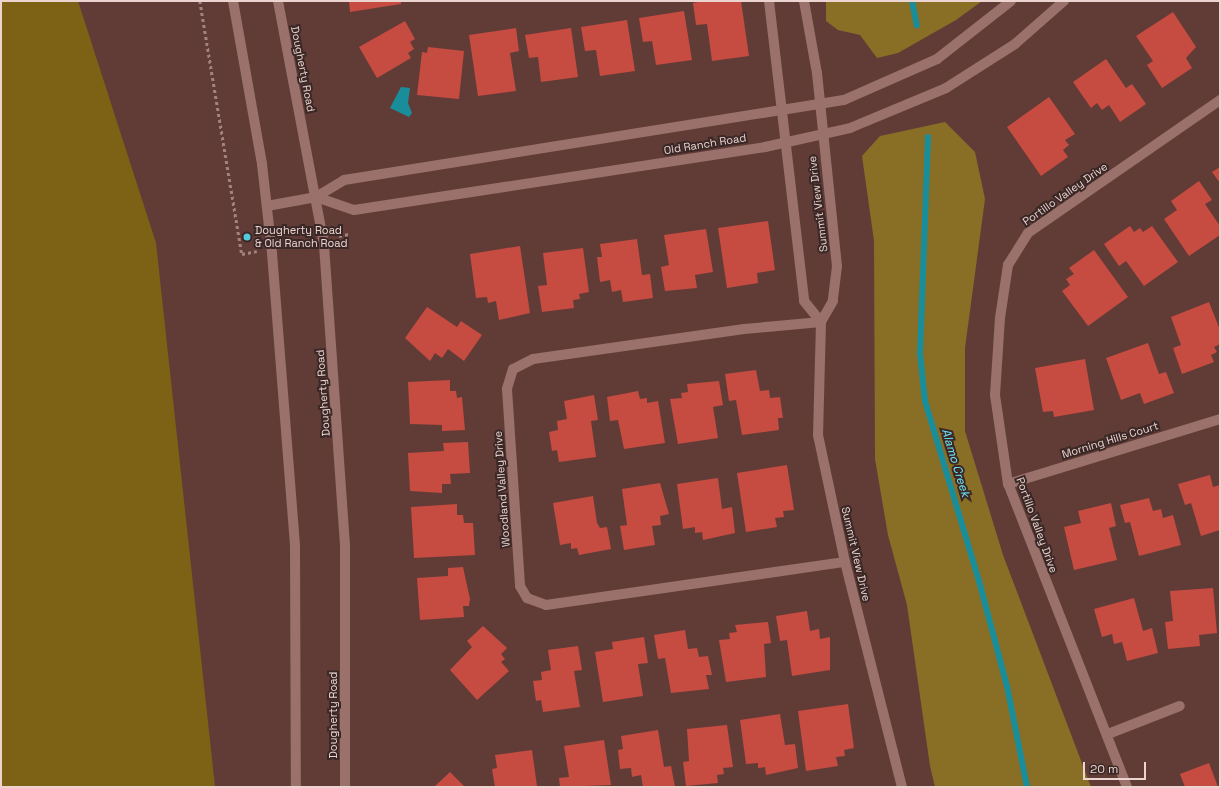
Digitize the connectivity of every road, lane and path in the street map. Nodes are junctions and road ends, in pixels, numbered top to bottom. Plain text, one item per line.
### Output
1 (200, 1) edge
2 (232, 1) edge
3 (278, 1) edge
4 (769, 1) edge
5 (804, 1) edge
6 (1011, 1) edge
7 (1064, 1) edge
8 (1220, 100) edge
9 (819, 104) junction
10 (783, 110) junction
11 (823, 134) junction
12 (787, 142) junction
13 (316, 197) junction
14 (267, 206) junction
15 (349, 234) dead end
16 (323, 239) junction
17 (272, 248) junction
18 (821, 322) junction
19 (1220, 419) edge
20 (1008, 484) junction
21 (845, 562) junction
22 (1180, 706) dead end
23 (1108, 734) junction
24 (296, 787) edge
25 (345, 787) edge
26 (902, 787) edge
27 (1127, 787) edge

1 - 17 path
2 - 14 street
3 - 13 street, Dougherty Road
4 - 10 street
5 - 9 street, Summit View Drive
6 - 9 street, Old Ranch Road
7 - 11 street, Old Ranch Road
8 - 20 street, Portillo Valley Drive
9 - 10 street, Old Ranch Road
9 - 11 street, Summit View Drive
10 - 12 street
10 - 13 street, Old Ranch Road
11 - 12 street, Old Ranch Road
11 - 18 street, Summit View Drive
12 - 13 street, Old Ranch Road
12 - 18 street
13 - 14 street, Old Ranch Road
13 - 16 street, Dougherty Road
14 - 17 street
15 - 16 path
16 - 17 path
16 - 25 street, Dougherty Road
17 - 24 street
18 - 21 street, Summit View Drive
18 - 21 street, Woodland Valley Drive
19 - 20 street, Morning Hills Court
20 - 23 street, Portillo Valley Drive
21 - 26 street, Summit View Drive
22 - 23 street
23 - 27 street, Portillo Valley Drive

